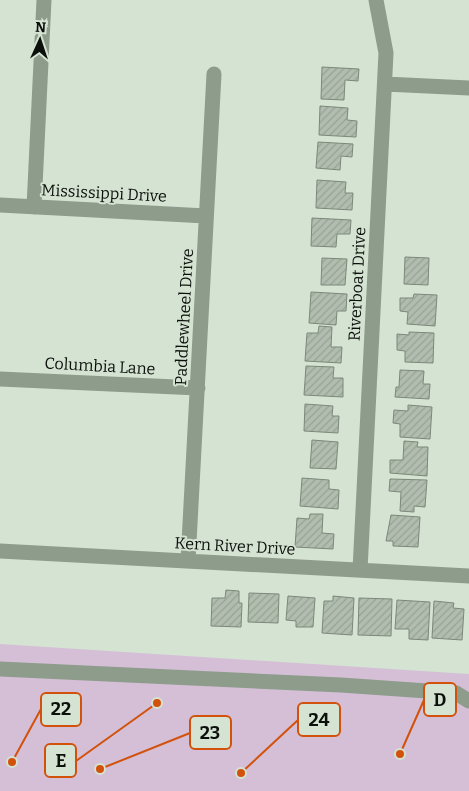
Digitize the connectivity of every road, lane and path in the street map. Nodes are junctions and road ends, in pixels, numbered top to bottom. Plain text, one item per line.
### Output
1 (44, 0) edge
2 (376, 0) edge
3 (214, 74) dead end
4 (385, 84) junction
5 (469, 88) edge
6 (0, 205) edge
7 (34, 207) junction
8 (206, 216) junction
9 (0, 379) edge
10 (198, 388) junction
11 (0, 551) edge
12 (188, 561) junction
13 (360, 570) junction
14 (469, 576) edge
15 (0, 669) edge
16 (469, 701) edge

1 - 7 street
2 - 4 street, Riverboat Drive
3 - 8 street, Paddlewheel Drive
4 - 5 street
4 - 13 street, Riverboat Drive
6 - 7 street, Mississippi Drive
7 - 8 street, Mississippi Drive
8 - 10 street, Paddlewheel Drive
9 - 10 street, Columbia Lane
10 - 12 street, Paddlewheel Drive
11 - 12 street, Kern River Drive
12 - 13 street, Kern River Drive
13 - 14 street, Kern River Drive
15 - 16 street

